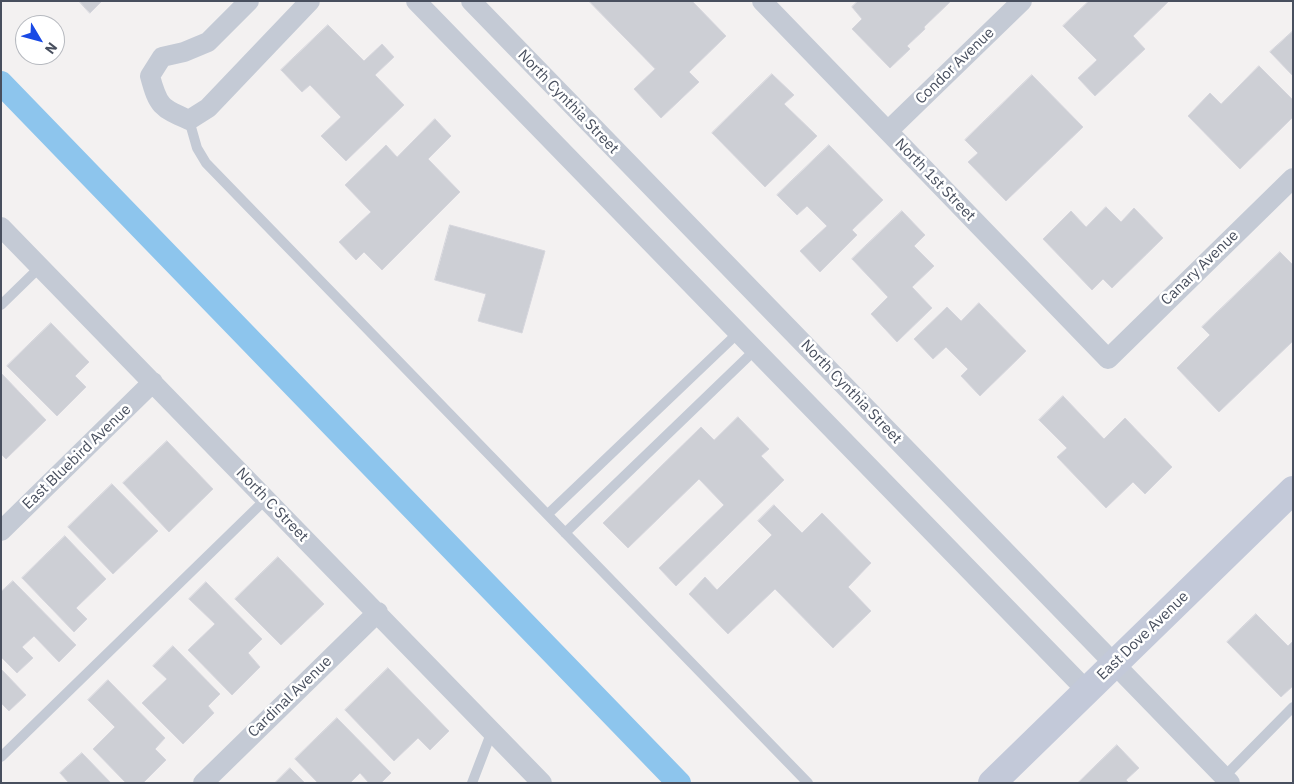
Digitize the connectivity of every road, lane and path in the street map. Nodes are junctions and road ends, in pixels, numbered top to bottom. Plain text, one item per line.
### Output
1 (249, 1) edge
2 (310, 1) edge
3 (416, 1) edge
4 (471, 1) edge
5 (762, 1) edge
6 (1022, 1) edge
7 (189, 120) junction
8 (888, 131) junction
9 (1293, 178) edge
10 (1, 227) edge
11 (40, 267) junction
12 (1, 305) edge
13 (739, 332) junction
14 (756, 349) junction
15 (1108, 358) joint
16 (153, 382) junction
17 (1293, 490) edge
18 (266, 499) junction
19 (548, 514) junction
20 (1, 531) edge
21 (565, 533) junction
22 (378, 612) junction
23 (1115, 663) junction
24 (1087, 691) junction
25 (1293, 707) edge
26 (492, 731) junction
27 (1, 757) edge
28 (1224, 781) edge
29 (203, 783) edge
30 (472, 783) edge
31 (542, 783) edge
32 (808, 783) edge
33 (992, 783) edge

1 - 7 street
2 - 7 street
3 - 13 street
4 - 23 street, North Cynthia Street
5 - 8 street, North 1st Street
6 - 8 street, Condor Avenue
7 - 19 lane
8 - 15 street, North 1st Street
9 - 15 street, Canary Avenue
10 - 11 street, North C Street
11 - 12 lane
11 - 16 street, North C Street
13 - 14 street
13 - 19 lane
14 - 21 lane
14 - 24 street
16 - 18 street, North C Street
16 - 20 street, East Bluebird Avenue
17 - 23 main road, East Dove Avenue
18 - 22 street, North C Street
18 - 27 lane
19 - 21 lane
21 - 32 lane
22 - 26 street, North C Street
22 - 29 street, Cardinal Avenue
23 - 24 main road, East Dove Avenue
23 - 28 street, North Cynthia Street
24 - 33 main road, East Dove Avenue
25 - 28 lane
26 - 30 lane
26 - 31 street, North C Street

